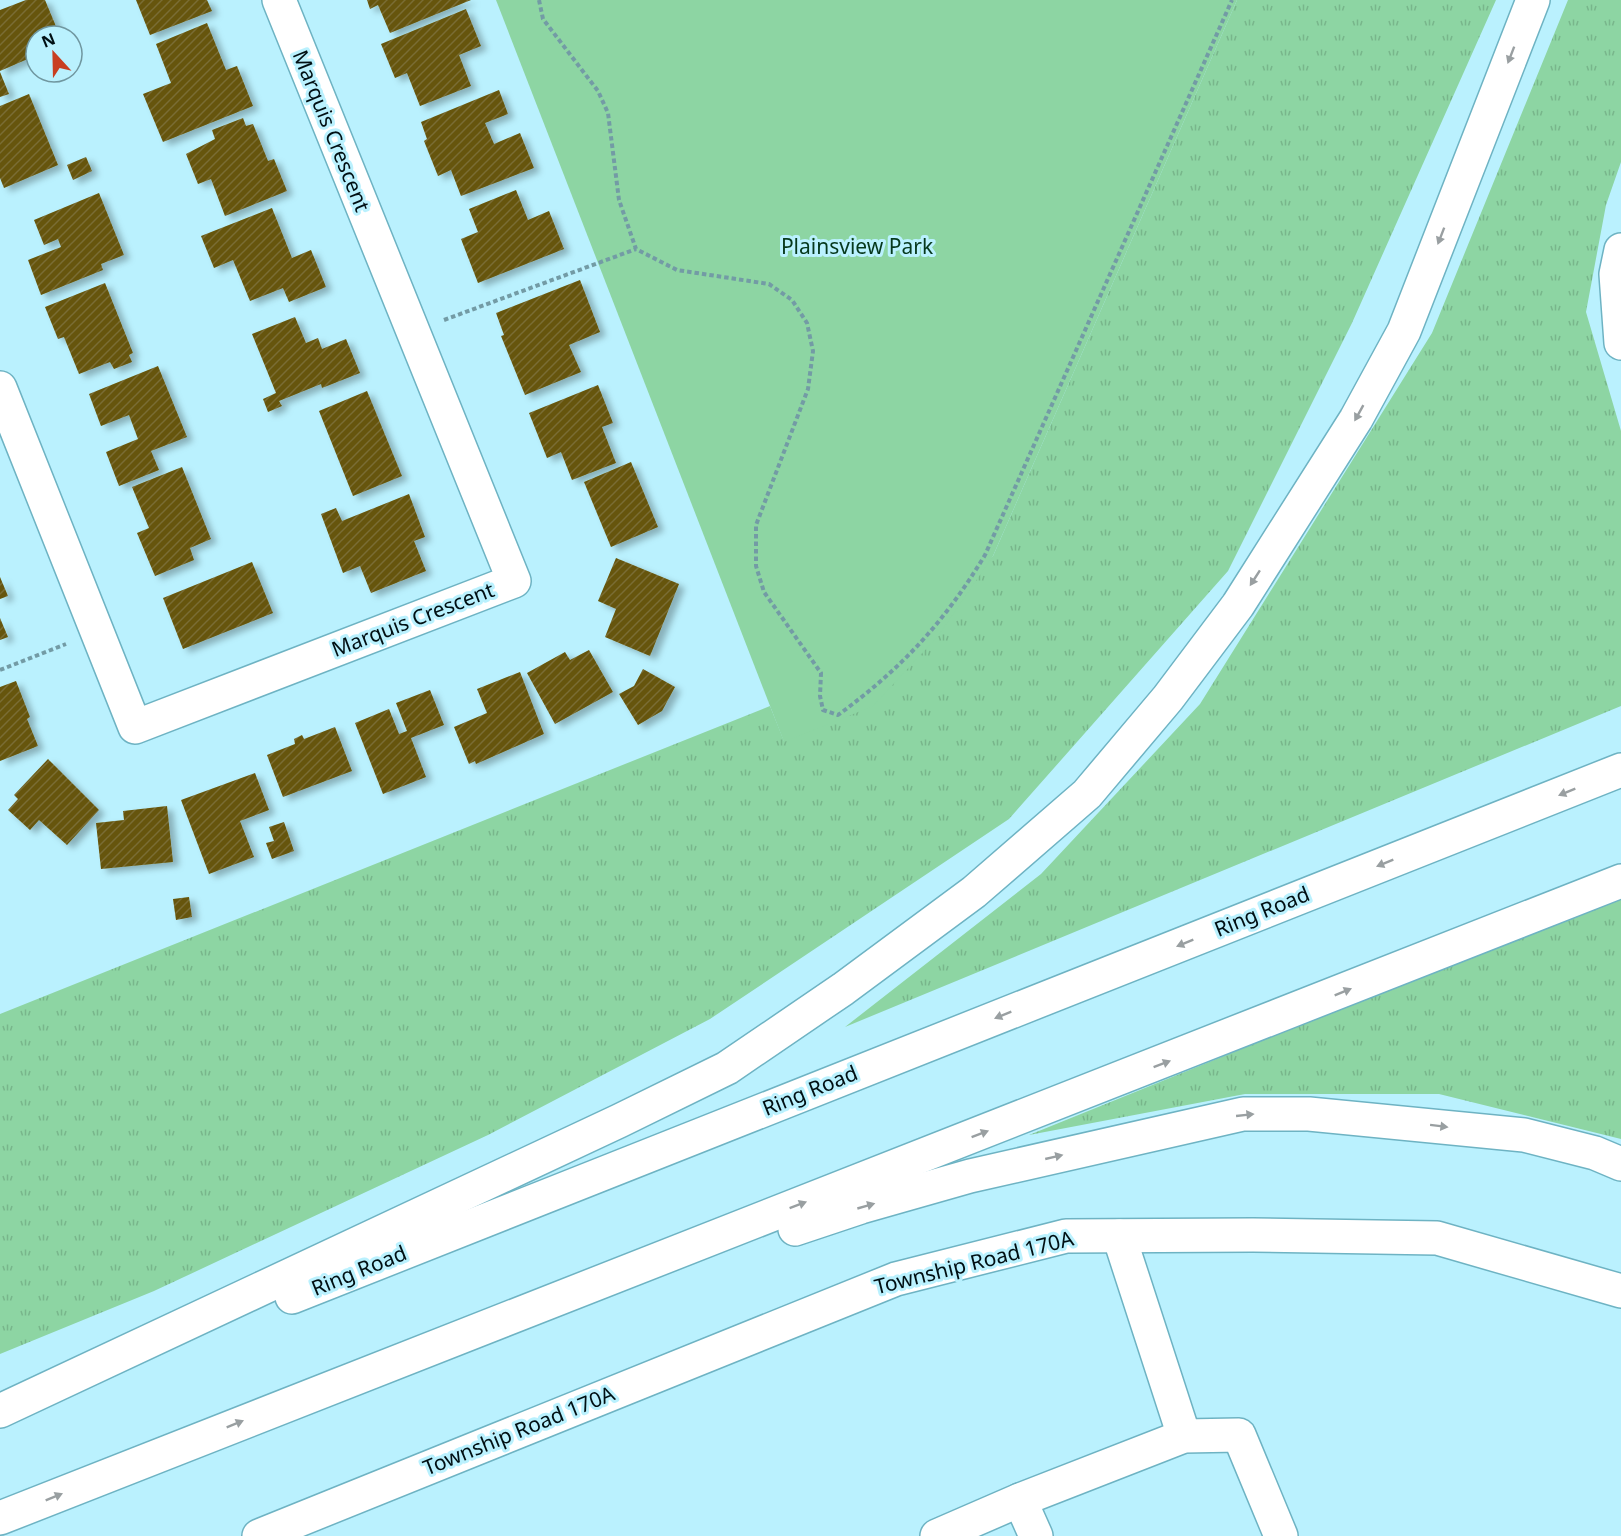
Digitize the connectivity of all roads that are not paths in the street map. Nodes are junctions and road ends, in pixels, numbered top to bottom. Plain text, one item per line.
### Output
1 (279, 0) edge
2 (1533, 0) edge
3 (1621, 250) edge
4 (1621, 343) edge
5 (0, 388) edge
6 (1621, 770) edge
7 (1621, 881) edge
8 (1621, 1164) edge
9 (1119, 1236) junction
10 (1621, 1291) edge
11 (352, 1378) junction
12 (0, 1412) edge
13 (1184, 1436) junction
14 (1020, 1500) junction
15 (0, 1518) edge
16 (259, 1536) edge
17 (937, 1536) edge
18 (1036, 1536) edge
19 (1281, 1536) edge

1 - 5 main road, Marquis Crescent
2 -> 12 main road
3 - 4 main road
6 -> 12 main road, Ring Road
11 -> 7 main road
11 -> 8 main road
9 - 10 main road, Township Road 170A
9 - 13 main road
9 - 16 main road, Township Road 170A
15 -> 11 main road
13 - 14 main road
13 - 19 main road
14 - 17 main road
14 - 18 main road

